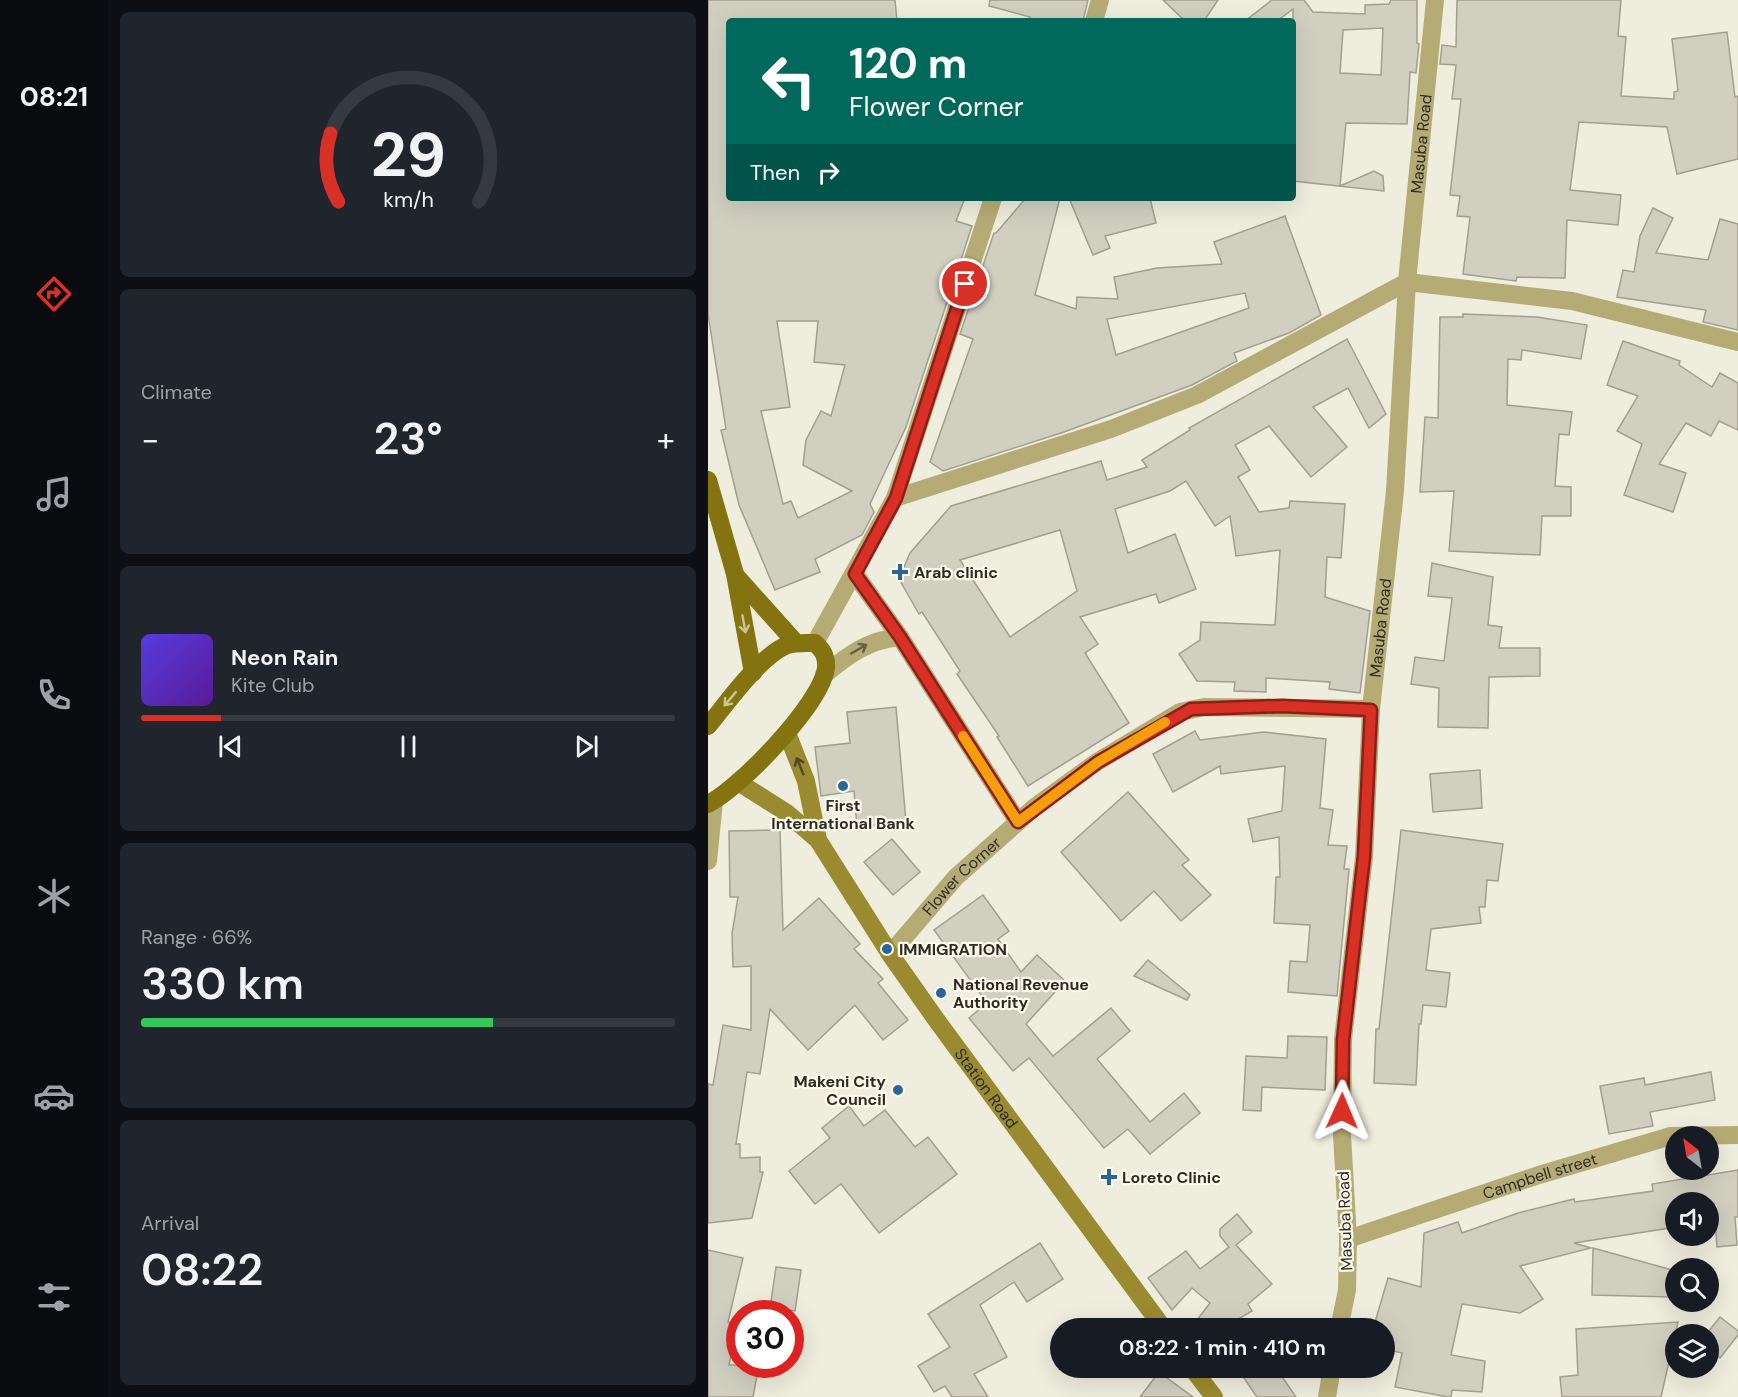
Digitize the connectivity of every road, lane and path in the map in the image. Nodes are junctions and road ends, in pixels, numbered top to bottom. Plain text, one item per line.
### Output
1 (1100, 0) edge
2 (1435, 0) edge
3 (1095, 18) edge
4 (992, 201) edge
5 (1407, 282) junction
6 (1738, 342) edge
7 (708, 480) edge
8 (896, 498) junction
9 (735, 574) junction
10 (855, 574) junction
11 (900, 637) junction
12 (795, 643) junction
13 (815, 643) junction
14 (753, 673) junction
15 (824, 675) junction
16 (1371, 710) junction
17 (708, 726) edge
18 (787, 733) junction
19 (738, 782) junction
20 (711, 802) edge
21 (1018, 822) junction
22 (818, 840) junction
23 (708, 861) edge
24 (890, 954) junction
25 (1738, 1135) edge
26 (1348, 1239) junction
27 (1156, 1318) edge
28 (1342, 1318) edge
29 (1200, 1378) edge
30 (1330, 1378) edge
31 (1214, 1397) edge
32 (1327, 1397) edge

1 - 3 street
2 - 5 street, Masuba Road
4 - 8 street
5 - 6 street
5 - 8 street
5 - 16 street, Masuba Road
7 - 9 main road
8 - 10 street
9 - 12 main road
9 -> 14 main road
10 - 11 street
10 - 13 street
15 -> 11 street
11 - 21 street
12 - 13 main road
12 - 14 main road
13 - 15 main road
14 -> 17 main road
15 - 18 main road
16 - 21 street, Flower Corner
16 - 26 street, Masuba Road
18 - 19 main road
22 -> 18 main road, Station Road
19 - 20 main road
19 - 22 main road, Station Road
20 - 23 street
21 - 24 street, Flower Corner
22 - 24 main road, Station Road
24 - 27 main road, Station Road
25 - 26 street, Campbell street
26 - 28 street, Masuba Road
29 - 31 main road
30 - 32 street

